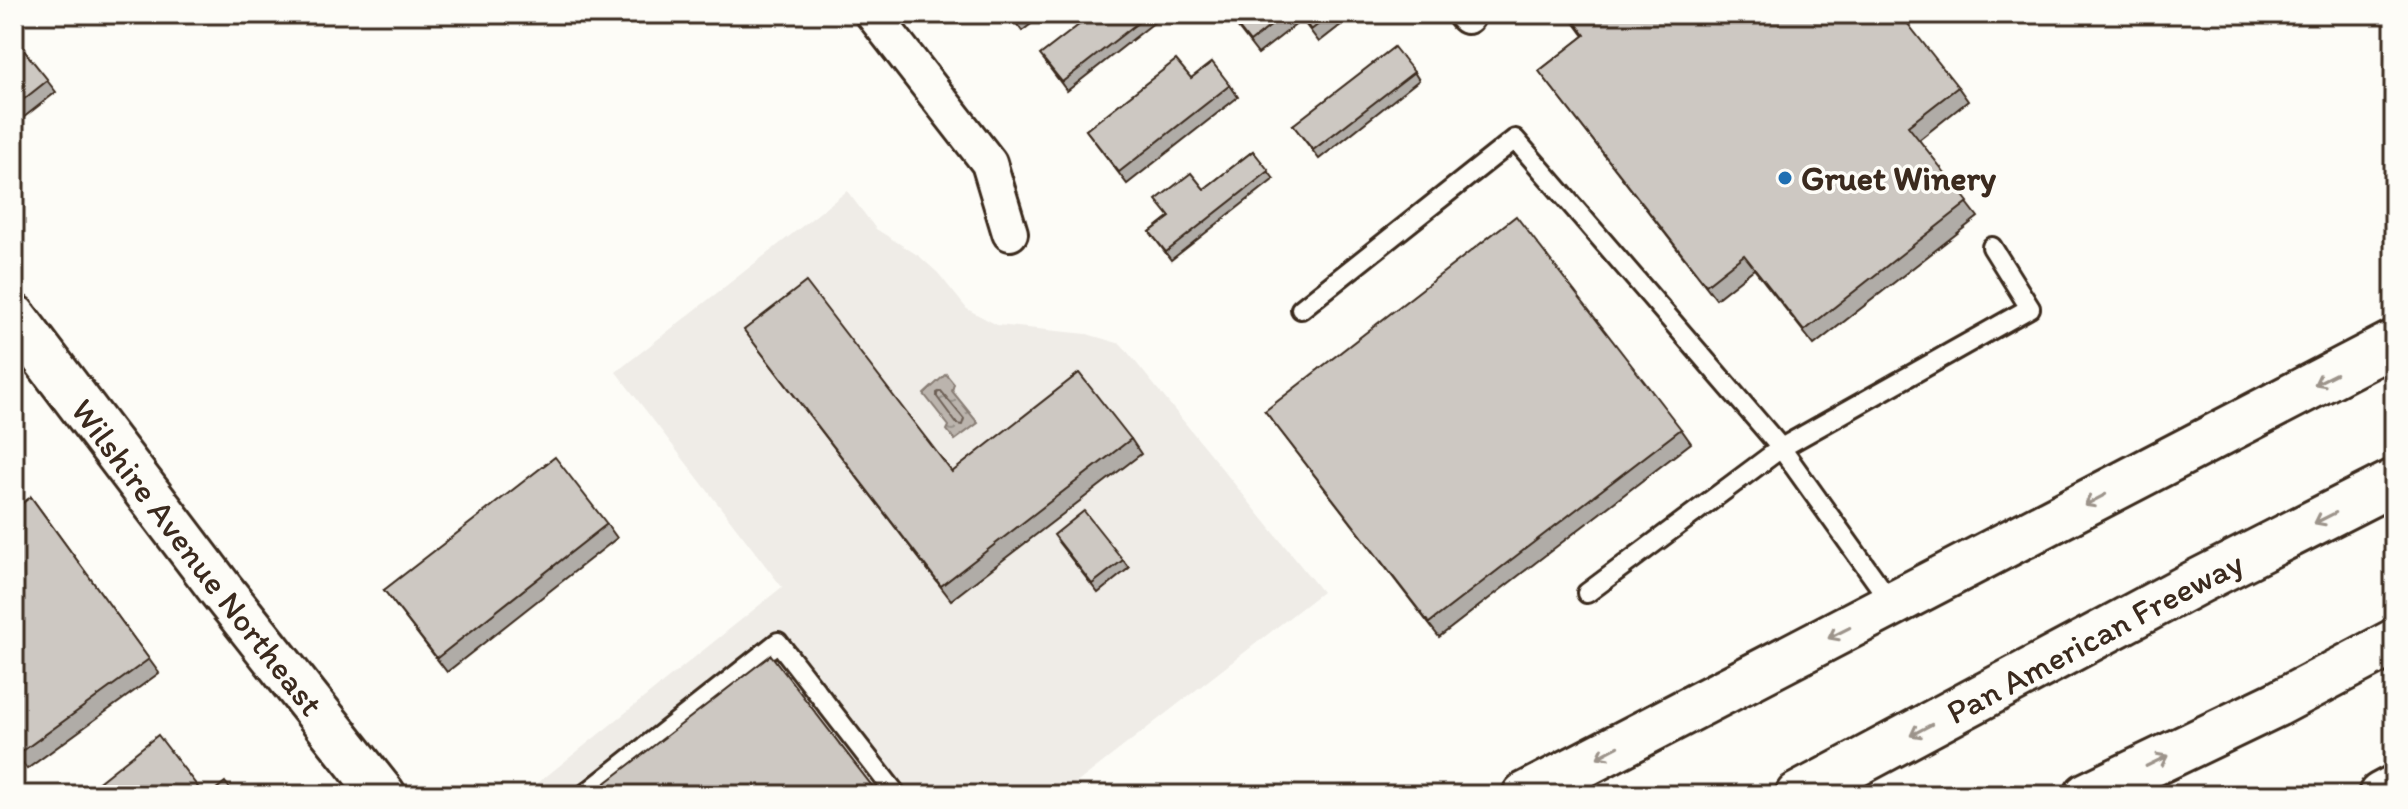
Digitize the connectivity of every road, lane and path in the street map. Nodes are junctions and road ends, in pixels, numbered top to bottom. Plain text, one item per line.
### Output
1 (873, 14) edge
2 (1010, 233) dead end
3 (1992, 247) dead end
4 (1301, 309) dead end
5 (14, 317) edge
6 (2394, 343) edge
7 (1781, 448) junction
8 (2394, 482) edge
9 (1587, 593) dead end
10 (1893, 605) junction
11 (2394, 642) edge
12 (2394, 788) edge
13 (383, 795) edge
14 (584, 795) edge
15 (897, 795) edge
16 (1525, 795) edge
17 (1798, 795) edge
18 (2087, 795) edge
19 (2381, 795) edge

1 - 2 street
3 - 7 lane
4 - 7 lane
5 - 13 main road, Wilshire Avenue Northeast
6 -> 10 main road
7 - 9 lane
7 - 10 lane
8 -> 17 main road, Pan American Freeway
10 -> 16 main road
18 -> 11 main road
12 - 19 main road
14 - 15 lane

